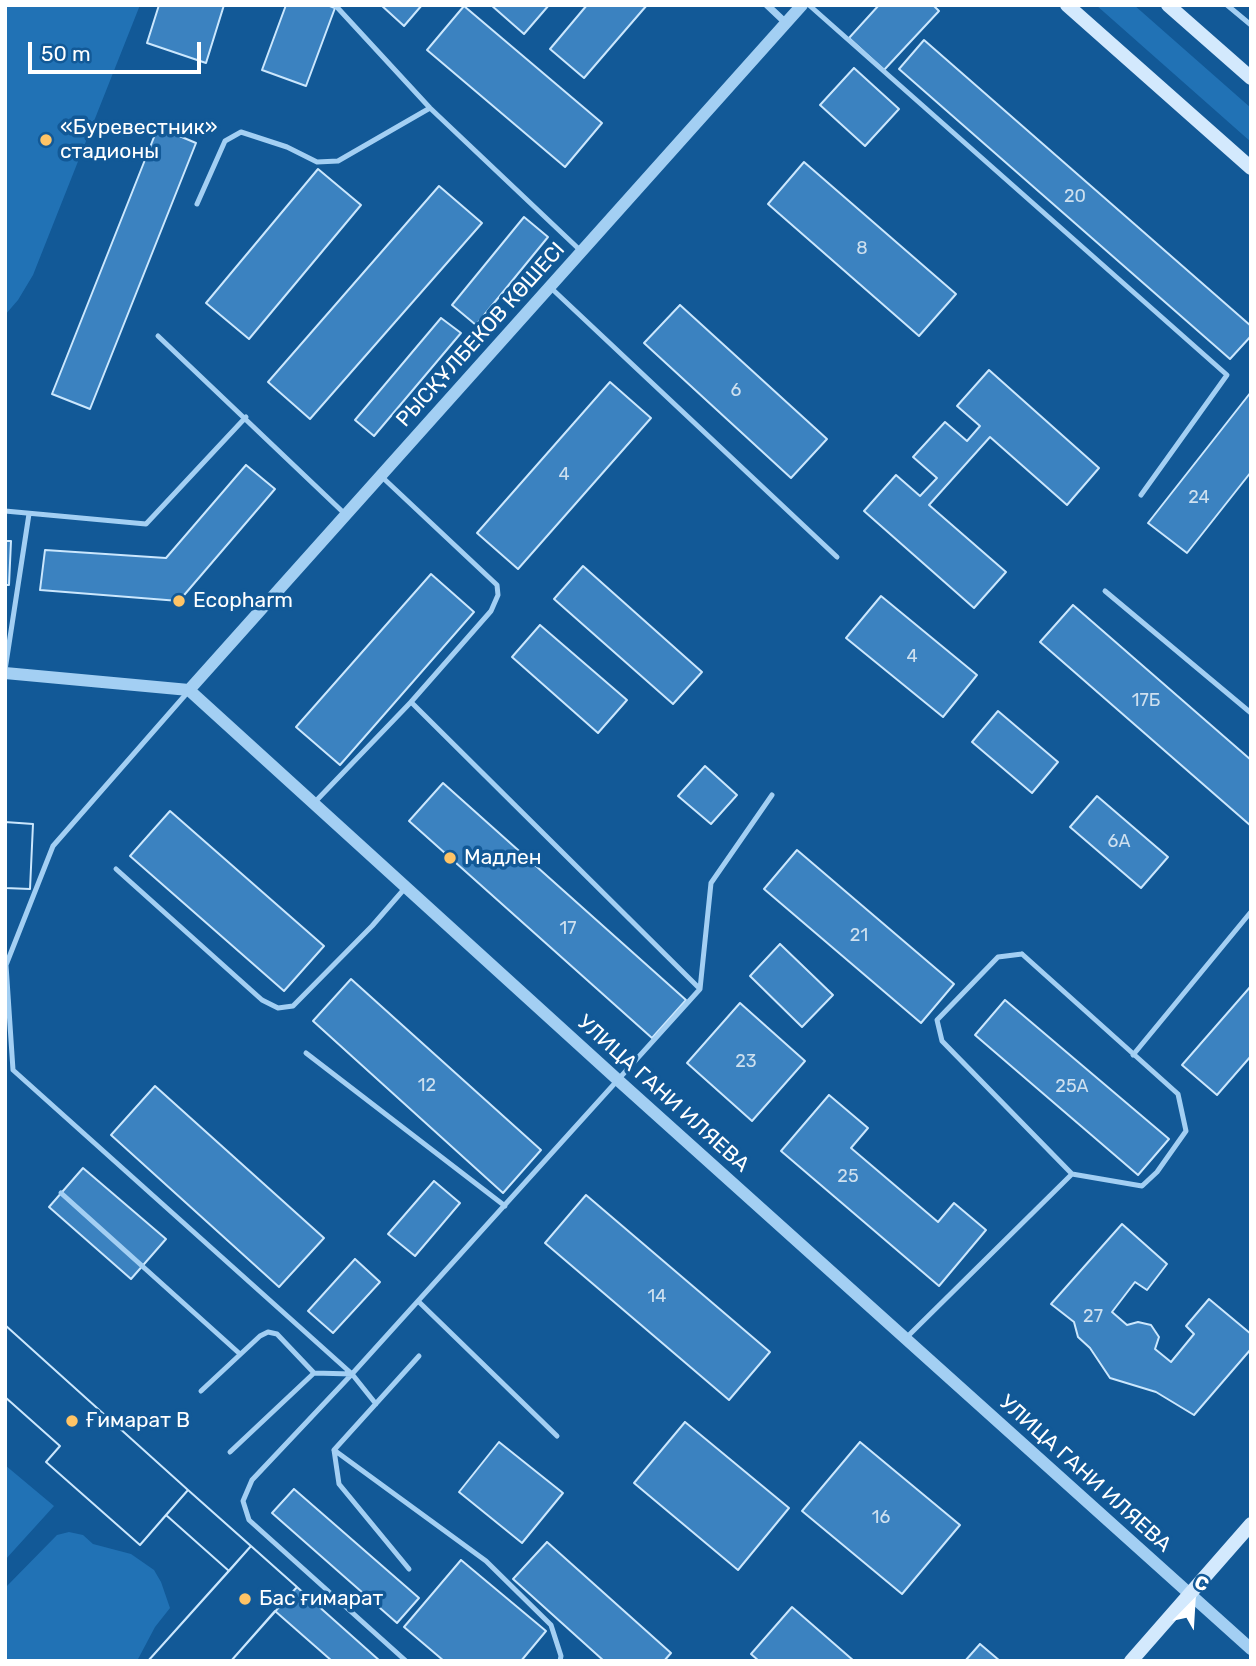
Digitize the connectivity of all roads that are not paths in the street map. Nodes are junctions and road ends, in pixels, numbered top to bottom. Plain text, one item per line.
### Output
1 (335, 5) edge
2 (767, 5) edge
3 (802, 5) edge
4 (809, 5) edge
5 (1067, 5) edge
6 (1168, 5) edge
7 (1227, 5) edge
8 (786, 23) junction
9 (1251, 25) edge
10 (1251, 78) edge
11 (430, 108) junction
12 (1251, 168) edge
13 (197, 204) dead end
14 (582, 252) junction
15 (550, 287) junction
16 (158, 336) dead end
17 (246, 417) junction
18 (381, 476) junction
19 (1140, 495) dead end
20 (5, 511) edge
21 (29, 513) junction
22 (346, 515) junction
23 (837, 557) dead end
24 (1105, 591) dead end
25 (5, 672) edge
26 (189, 690) junction
27 (411, 702) junction
28 (1251, 713) edge
29 (772, 795) dead end
30 (314, 803) junction
31 (116, 869) dead end
32 (406, 887) junction
33 (1250, 913) edge
34 (700, 989) junction
35 (306, 1053) dead end
36 (1133, 1055) junction
37 (619, 1081) junction
38 (1072, 1174) junction
39 (61, 1193) dead end
40 (505, 1206) junction
41 (418, 1301) junction
42 (906, 1338) junction
43 (240, 1354) junction
44 (419, 1356) dead end
45 (314, 1373) junction
46 (352, 1374) junction
47 (201, 1391) dead end
48 (376, 1404) junction
49 (557, 1436) dead end
50 (334, 1450) junction
51 (229, 1452) dead end
52 (1251, 1524) edge
53 (409, 1569) dead end
54 (1189, 1594) junction
55 (1251, 1649) edge
56 (406, 1661) edge
57 (559, 1661) edge
58 (1131, 1661) edge

1 - 11 lane
2 - 8 street
3 - 8 street, РЫСҚҰЛБЕКОВ КӨШЕСІ
4 - 19 lane
5 - 12 main road
6 - 10 main road
7 - 9 lane
8 - 14 street, РЫСҚҰЛБЕКОВ КӨШЕСІ
11 - 13 lane
11 - 14 lane
14 - 15 street, РЫСҚҰЛБЕКОВ КӨШЕСІ
15 - 18 street, РЫСҚҰЛБЕКОВ КӨШЕСІ
15 - 23 lane
16 - 17 lane
17 - 21 lane
17 - 22 lane
18 - 22 street, РЫСҚҰЛБЕКОВ КӨШЕСІ
18 - 27 lane
20 - 21 lane
21 - 25 lane
22 - 26 street, РЫСҚҰЛБЕКОВ КӨШЕСІ
24 - 28 lane
25 - 26 street
26 - 30 street, УЛИЦА ГАНИ ИЛЯЕВА
26 - 46 lane
27 - 30 lane
27 - 34 lane
29 - 34 lane
30 - 32 street, УЛИЦА ГАНИ ИЛЯЕВА
31 - 32 lane
32 - 37 street, УЛИЦА ГАНИ ИЛЯЕВА
33 - 36 lane
34 - 37 lane
35 - 40 lane
36 - 38 lane
36 - 38 lane
37 - 40 lane
37 - 42 street, УЛИЦА ГАНИ ИЛЯЕВА
38 - 42 lane
39 - 43 lane
40 - 41 lane
41 - 46 lane
41 - 49 lane
42 - 54 street, УЛИЦА ГАНИ ИЛЯЕВА
43 - 45 lane
43 - 47 lane
44 - 48 lane
45 - 46 lane
45 - 51 lane
46 - 48 lane
46 - 56 lane
48 - 50 lane
50 - 53 lane
50 - 57 lane
52 - 54 main road
54 - 55 street, УЛИЦА ГАНИ ИЛЯЕВА
54 - 58 main road

